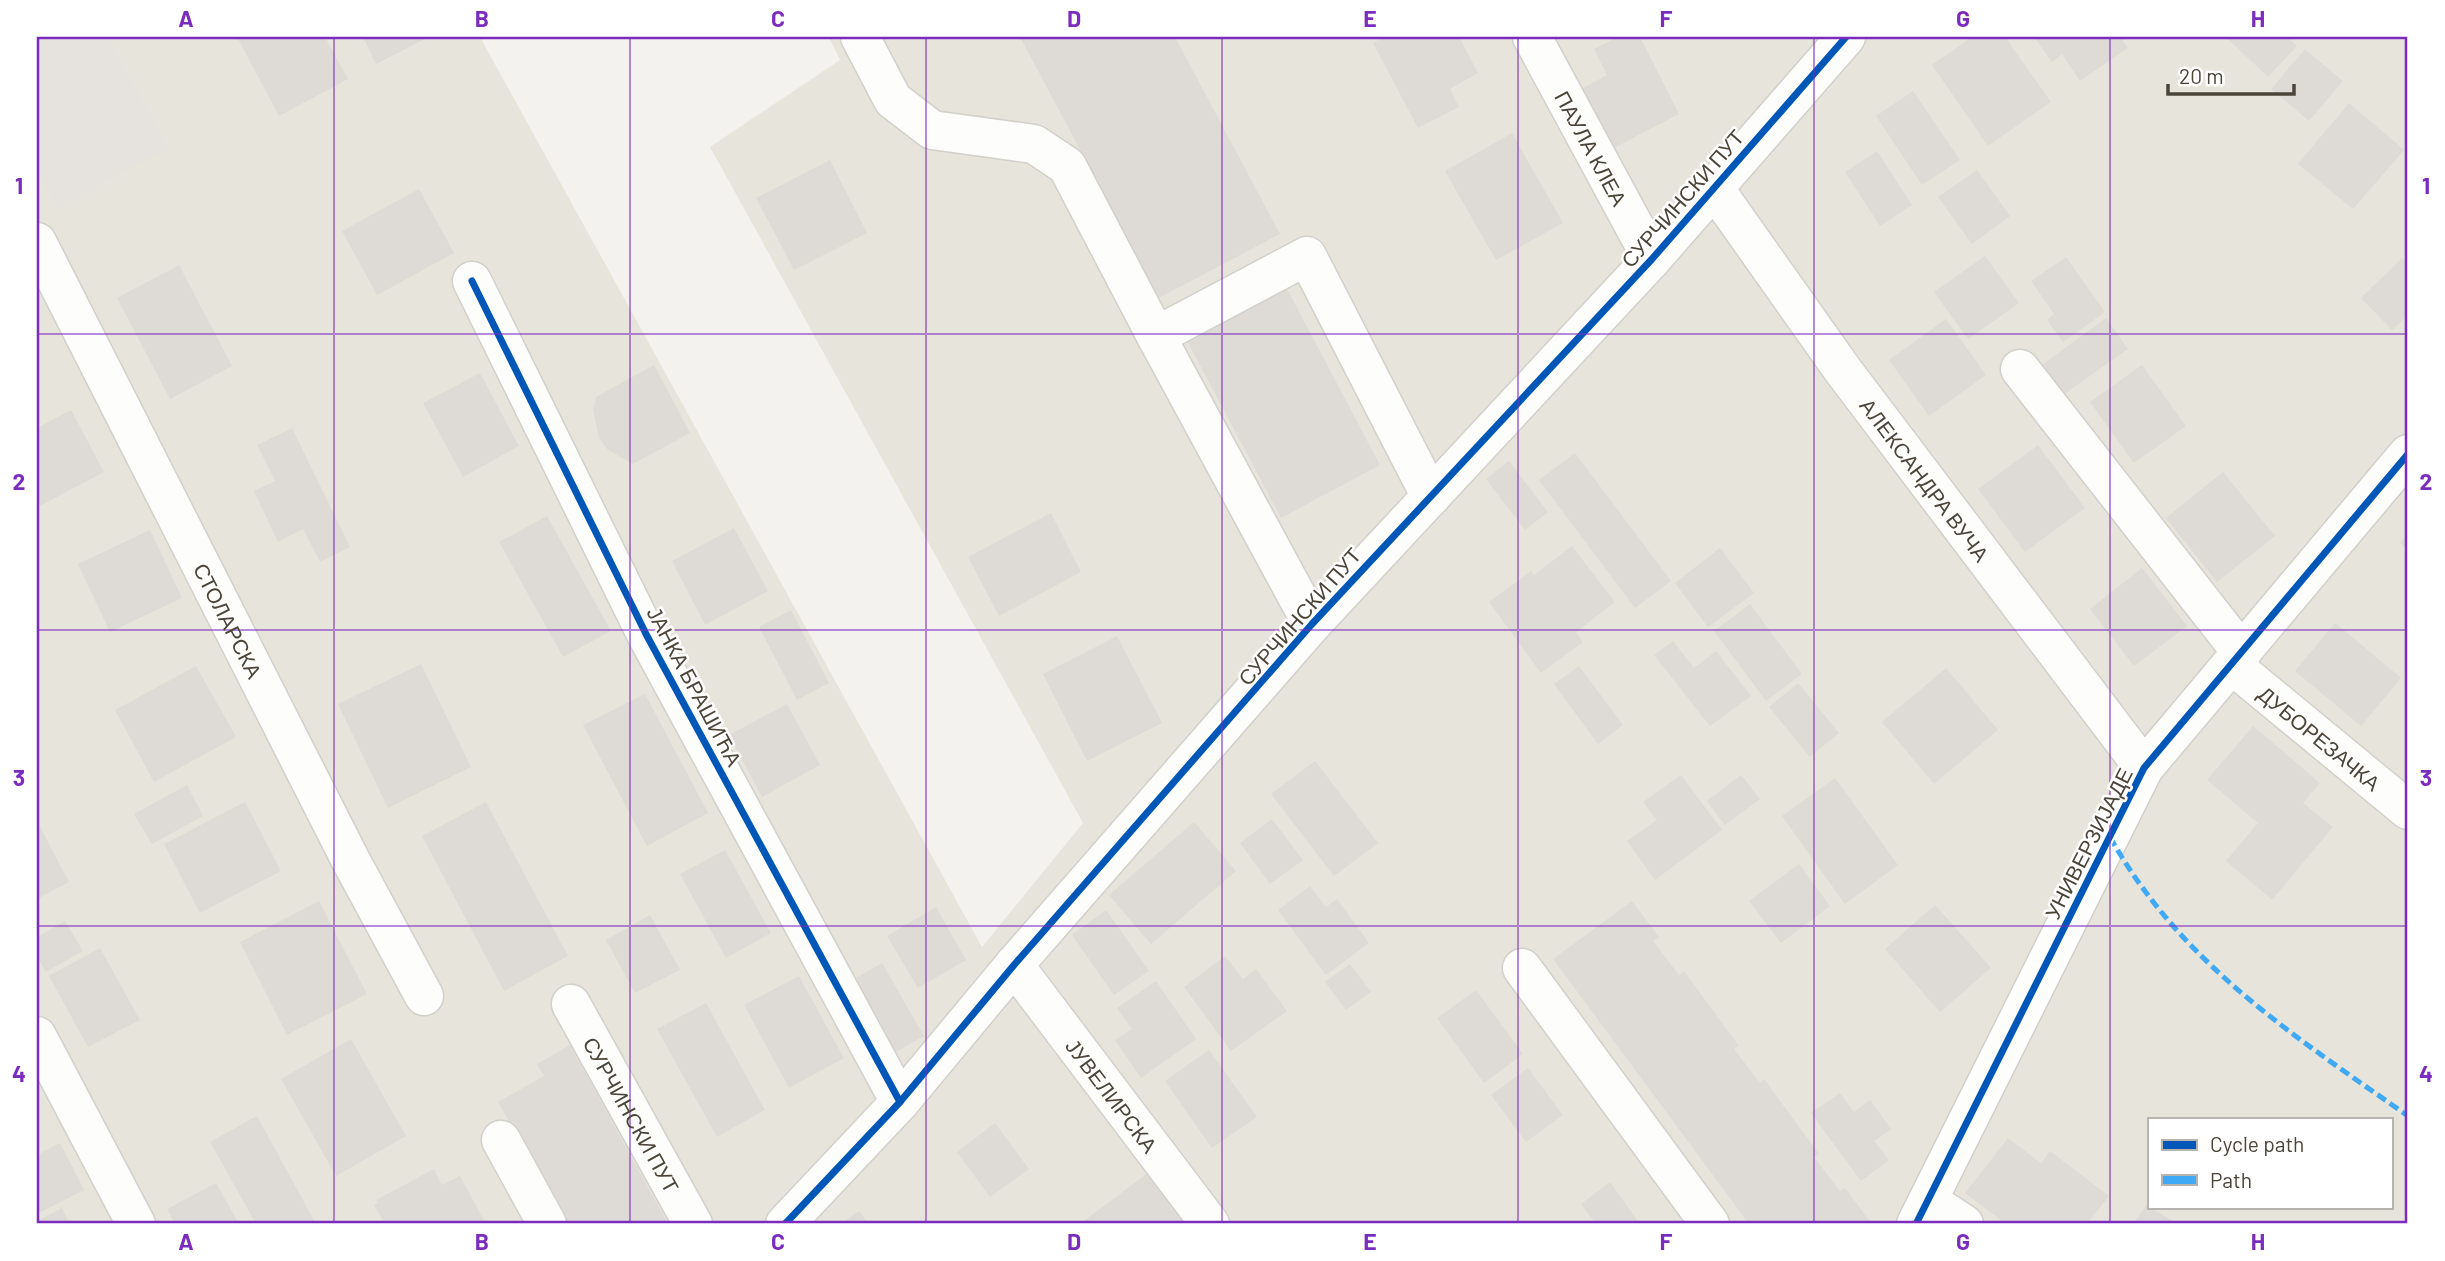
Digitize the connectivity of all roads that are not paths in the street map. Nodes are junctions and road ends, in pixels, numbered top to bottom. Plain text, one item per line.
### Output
1 (860, 37) edge
2 (1532, 37) edge
3 (1846, 37) edge
4 (1714, 188) junction
5 (37, 242) edge
6 (1652, 260) junction
7 (472, 281) dead end
8 (1156, 336) junction
9 (2020, 369) dead end
10 (2408, 454) edge
11 (1431, 497) junction
12 (1312, 624) junction
13 (2237, 659) junction
14 (2144, 768) junction
15 (2408, 810) edge
16 (1014, 965) junction
17 (1522, 968) dead end
18 (424, 996) dead end
19 (571, 1004) dead end
20 (37, 1036) edge
21 (900, 1102) junction
22 (501, 1140) dead end
23 (1923, 1213) edge
24 (136, 1224) edge
25 (547, 1224) edge
26 (693, 1224) edge
27 (785, 1224) edge
28 (1210, 1224) edge
29 (1710, 1224) edge
30 (1964, 1224) edge

1 - 8 street
2 - 6 street, ПАУЛА КЛЕА
3 - 4 street, СУРЧИНСКИ ПУТ
4 - 6 street, СУРЧИНСКИ ПУТ
4 - 14 street, АЛЕКСАНДРА ВУЧА
5 - 18 street, СТОЛАРСКА
6 - 11 street, СУРЧИНСКИ ПУТ
7 - 21 street, ЈАНКА БРАШИЋА
8 - 11 street
8 - 12 street
9 - 13 street, ДУБОРЕЗАЧКА
10 - 13 street, УНИВЕРЗИЈАДЕ
11 - 12 street, СУРЧИНСКИ ПУТ
12 - 16 street, СУРЧИНСКИ ПУТ
13 - 14 street, УНИВЕРЗИЈАДЕ
13 - 15 street, ДУБОРЕЗАЧКА
14 - 23 street, УНИВЕРЗИЈАДЕ
16 - 21 street, СУРЧИНСКИ ПУТ
16 - 28 street, ЈУВЕЛИРСКА
17 - 29 street
19 - 26 street, СУРЧИНСКИ ПУТ
20 - 24 street
21 - 27 street, СУРЧИНСКИ ПУТ
22 - 25 street
23 - 30 street

